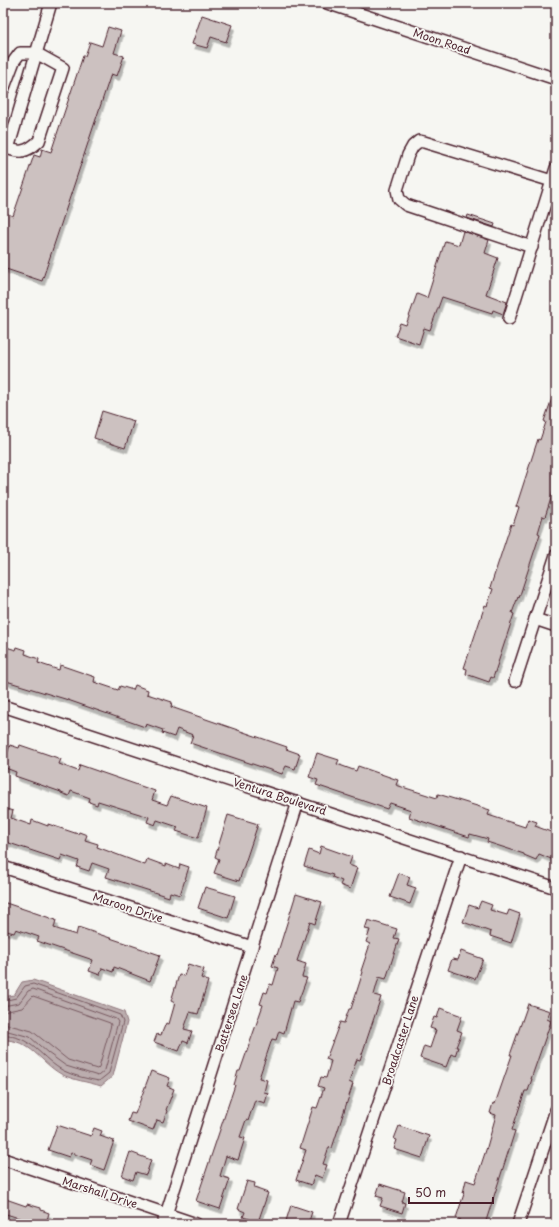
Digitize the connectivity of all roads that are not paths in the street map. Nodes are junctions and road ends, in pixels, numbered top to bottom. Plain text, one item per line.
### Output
1 (51, 3) edge
2 (327, 3) edge
3 (36, 53) junction
4 (556, 79) edge
5 (3, 90) edge
6 (5, 147) edge
7 (556, 168) edge
8 (552, 181) junction
9 (532, 247) junction
10 (509, 319) dead end
11 (556, 555) edge
12 (535, 619) junction
13 (556, 626) edge
14 (515, 681) dead end
15 (3, 706) edge
16 (298, 802) junction
17 (461, 856) junction
18 (3, 867) edge
19 (556, 888) edge
20 (252, 947) junction
21 (556, 1110) edge
22 (3, 1159) edge
23 (165, 1219) edge
24 (196, 1224) edge
25 (338, 1224) edge
26 (518, 1224) edge

1 - 3 street
2 - 4 street, Moon Road
3 - 5 street
3 - 6 street
3 - 6 street
7 - 8 street
8 - 9 street
8 - 9 street
9 - 10 street
11 - 12 street
12 - 13 street
12 - 14 street
15 - 16 street, Ventura Boulevard
16 - 17 street, Ventura Boulevard
16 - 20 street, Battersea Lane
17 - 19 street, Ventura Boulevard
17 - 25 street, Broadcaster Lane
18 - 20 street, Maroon Drive
20 - 23 street, Battersea Lane
21 - 26 street
22 - 23 street, Marshall Drive
23 - 24 street, Marshall Drive

